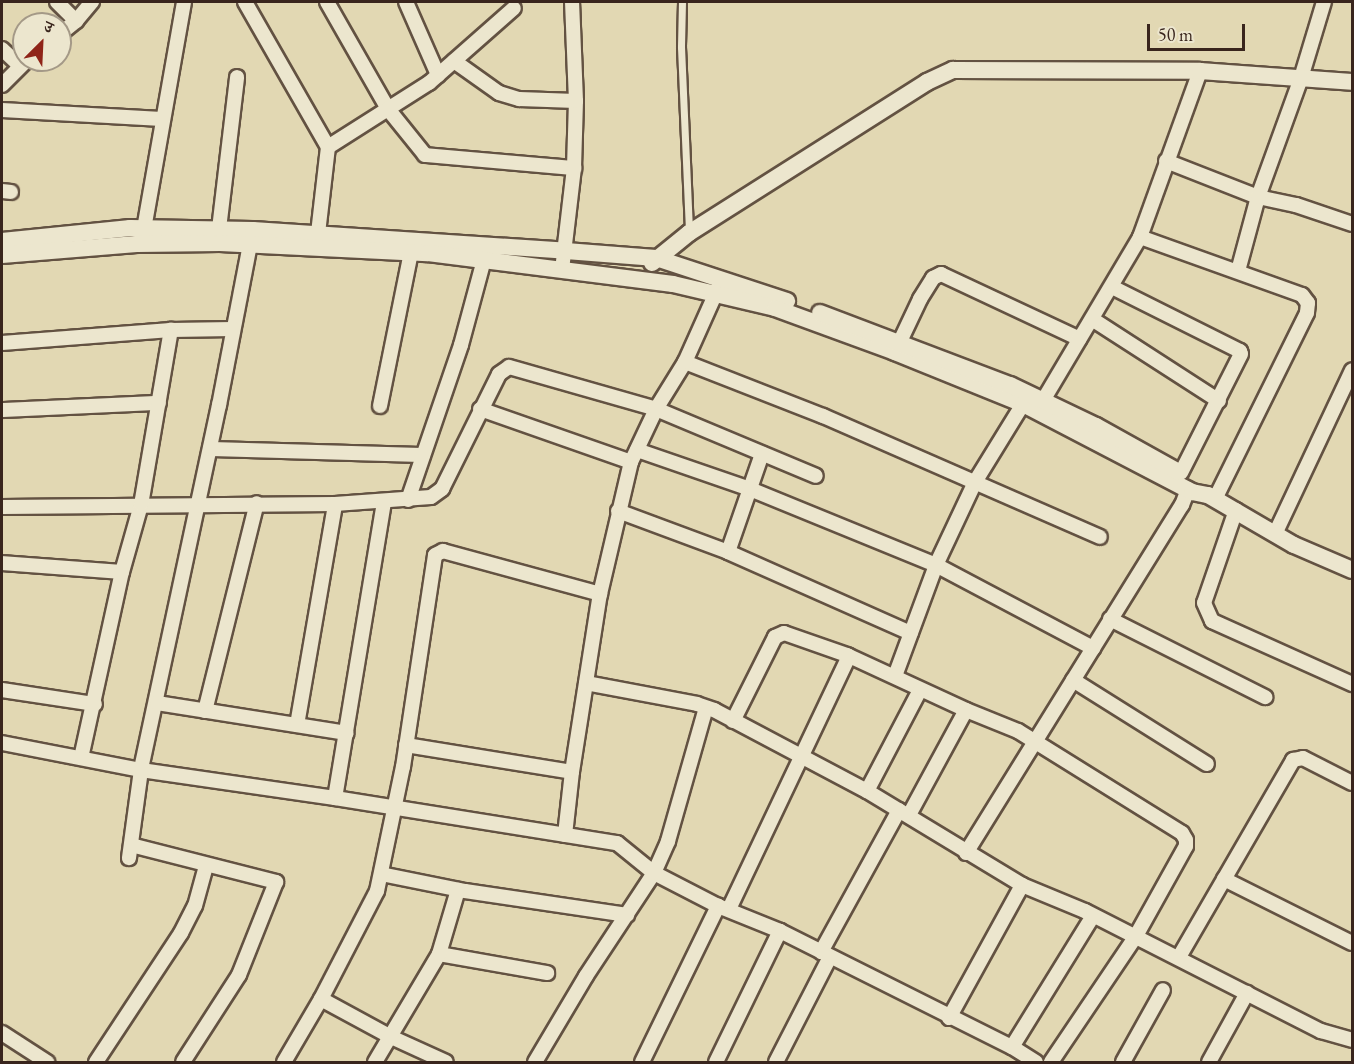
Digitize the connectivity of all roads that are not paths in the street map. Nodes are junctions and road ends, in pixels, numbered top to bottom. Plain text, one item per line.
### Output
1 (57, 2) edge
2 (92, 2) edge
3 (184, 2) edge
4 (245, 2) edge
5 (327, 2) edge
6 (572, 2) edge
7 (682, 2) edge
8 (1324, 2) edge
9 (408, 3) edge
10 (514, 8) dead end
11 (76, 21) junction
12 (72, 24) edge
13 (454, 61) junction
14 (1200, 71) junction
15 (14, 72) edge
16 (438, 75) junction
17 (237, 77) dead end
18 (1301, 78) junction
19 (1353, 82) edge
20 (2, 85) edge
21 (576, 101) junction
22 (388, 109) junction
23 (2, 110) edge
24 (162, 119) junction
25 (328, 147) junction
26 (1166, 161) junction
27 (574, 168) junction
28 (1257, 197) junction
29 (1353, 224) edge
30 (144, 229) junction
31 (219, 229) junction
32 (689, 233) junction
33 (318, 234) junction
34 (251, 237) junction
35 (1140, 237) junction
36 (2, 241) edge
37 (566, 251) junction
38 (411, 252) junction
39 (2, 255) edge
40 (656, 258) junction
41 (484, 260) junction
42 (562, 270) junction
43 (1238, 271) junction
44 (640, 279) junction
45 (718, 286) junction
46 (1112, 287) junction
47 (1092, 319) junction
48 (233, 329) junction
49 (171, 330) junction
50 (1080, 339) junction
51 (2, 342) edge
52 (897, 346) junction
53 (685, 362) junction
54 (1353, 370) edge
55 (1219, 401) junction
56 (159, 403) junction
57 (1034, 405) junction
58 (380, 406) dead end
59 (480, 409) junction
60 (656, 409) junction
61 (2, 410) edge
62 (210, 449) junction
63 (762, 454) junction
64 (423, 456) junction
65 (634, 456) junction
66 (1181, 473) junction
67 (816, 476) dead end
68 (975, 482) junction
69 (750, 489) junction
70 (1188, 489) junction
71 (1212, 497) junction
72 (408, 500) junction
73 (384, 502) junction
74 (257, 503) junction
75 (198, 504) junction
76 (335, 504) junction
77 (141, 505) junction
78 (2, 507) edge
79 (1236, 510) junction
80 (618, 511) junction
81 (1275, 534) junction
82 (1101, 537) dead end
83 (728, 552) junction
84 (2, 563) edge
85 (936, 565) junction
86 (1353, 570) edge
87 (123, 572) junction
88 (600, 594) junction
89 (1110, 619) junction
90 (911, 633) junction
91 (1093, 648) junction
92 (849, 656) junction
93 (895, 676) junction
94 (1073, 680) junction
95 (586, 683) junction
96 (1353, 684) edge
97 (2, 690) edge
98 (920, 690) junction
99 (1265, 697) dead end
100 (157, 703) junction
101 (95, 704) junction
102 (706, 708) junction
103 (966, 710) junction
104 (205, 711) junction
105 (733, 721) junction
106 (297, 725) junction
107 (347, 733) junction
108 (1035, 740) junction
109 (2, 743) edge
110 (406, 745) junction
111 (802, 756) junction
112 (81, 758) junction
113 (1206, 764) dead end
114 (141, 771) junction
115 (572, 772) junction
116 (1353, 783) edge
117 (867, 791) junction
118 (336, 798) junction
119 (395, 808) junction
120 (904, 812) junction
121 (565, 835) junction
122 (966, 853) junction
123 (207, 866) junction
124 (654, 873) junction
125 (381, 874) junction
126 (1224, 879) junction
127 (1022, 885) junction
128 (458, 890) junction
129 (723, 907) junction
130 (627, 915) junction
131 (1094, 916) junction
132 (780, 931) junction
133 (1136, 936) junction
134 (1353, 943) edge
135 (439, 954) junction
136 (825, 954) junction
137 (1179, 957) junction
138 (547, 973) dead end
139 (1163, 990) dead end
140 (1247, 993) junction
141 (321, 999) junction
142 (949, 1018) junction
143 (2, 1033) edge
144 (391, 1037) junction
145 (1353, 1040) edge
146 (1012, 1047) junction
147 (47, 1062) edge
148 (96, 1062) edge
149 (183, 1062) edge
150 (284, 1062) edge
151 (375, 1062) edge
152 (447, 1062) edge
153 (535, 1062) edge
154 (642, 1062) edge
155 (716, 1062) edge
156 (776, 1062) edge
157 (1036, 1062) edge
158 (1051, 1062) edge
159 (1123, 1062) edge
160 (1209, 1062) edge

1 - 11 street
2 - 11 street
3 - 24 street
4 - 25 street
5 - 22 street
6 - 21 street
7 - 32 lane
8 - 18 street
9 - 16 street
10 - 13 street
11 - 12 street
13 - 16 street
13 - 21 street
14 - 18 street
14 - 26 street
14 - 32 street
15 - 20 street
16 - 22 street
17 - 31 street
18 - 19 street
18 - 28 street
21 - 27 street
22 - 25 street
22 - 27 street
23 - 24 street
24 - 30 street
25 - 33 street
26 - 28 street
26 - 35 street
27 - 37 street
28 - 29 street
28 - 43 street
30 - 31 street
30 - 36 street
31 - 34 street
32 - 40 street
33 - 34 street
33 - 37 street
34 - 38 street
34 - 39 street
34 - 48 street
35 - 43 street
35 - 46 street
37 - 40 street
37 - 42 street
38 - 41 street
38 - 58 street
40 - 44 street
40 - 45 street
41 - 42 street
41 - 64 street
42 - 44 street
43 - 71 street
44 - 45 street
45 - 52 street
45 - 53 street
46 - 47 street
46 - 55 street
47 - 50 street
47 - 55 street
48 - 49 street
48 - 62 street
49 - 51 street
49 - 56 street
50 - 52 street
50 - 57 street
52 - 57 street
53 - 60 street
53 - 68 street
54 - 81 street
55 - 66 street
56 - 61 street
56 - 77 street
57 - 66 street
57 - 68 street
57 - 70 street
59 - 60 street
59 - 65 street
59 - 72 street
60 - 63 street
60 - 65 street
62 - 64 street
62 - 75 street
63 - 67 street
63 - 69 street
64 - 72 street
65 - 69 street
65 - 80 street
66 - 71 street
68 - 82 street
68 - 85 street
69 - 83 street
69 - 85 street
70 - 71 street
70 - 89 street
71 - 79 street
72 - 73 street
73 - 76 street
73 - 107 street
74 - 75 street
74 - 76 street
74 - 104 street
75 - 77 street
75 - 100 street
76 - 106 street
77 - 78 street
77 - 87 street
79 - 81 street
79 - 96 street
80 - 83 street
80 - 88 street
81 - 86 street
83 - 90 street
84 - 87 street
85 - 90 street
85 - 91 street
87 - 101 street
88 - 95 street
88 - 110 street
89 - 91 street
89 - 99 street
90 - 93 street
91 - 94 street
92 - 93 street
92 - 105 street
92 - 111 street
93 - 98 street
94 - 108 street
94 - 113 street
95 - 102 street
95 - 115 street
97 - 101 street
98 - 103 street
98 - 117 street
100 - 104 street
100 - 114 street
101 - 112 street
102 - 105 street
102 - 124 street
103 - 108 street
103 - 120 street
104 - 106 street
105 - 111 street
106 - 107 street
107 - 118 street
108 - 122 street
108 - 133 street
109 - 112 street
110 - 115 street
110 - 119 street
111 - 117 street
111 - 129 street
112 - 114 street
114 - 118 street
114 - 123 street
115 - 121 street
116 - 126 street
117 - 120 street
118 - 119 street
119 - 121 street
119 - 125 street
120 - 122 street
120 - 136 street
121 - 124 street
122 - 127 street
123 - 148 street
123 - 149 street
124 - 129 street
124 - 130 street
125 - 128 street
125 - 141 street
126 - 134 street
126 - 137 street
127 - 131 street
127 - 142 street
128 - 130 street
128 - 135 street
129 - 132 street
129 - 154 street
130 - 153 street
131 - 133 street
131 - 146 street
132 - 136 street
132 - 155 street
133 - 137 street
133 - 158 street
135 - 138 street
135 - 144 street
136 - 142 street
136 - 156 street
137 - 140 street
139 - 159 street
140 - 145 street
140 - 160 street
141 - 144 street
141 - 150 street
142 - 146 street
143 - 147 street
144 - 151 street
144 - 152 street
146 - 157 street

